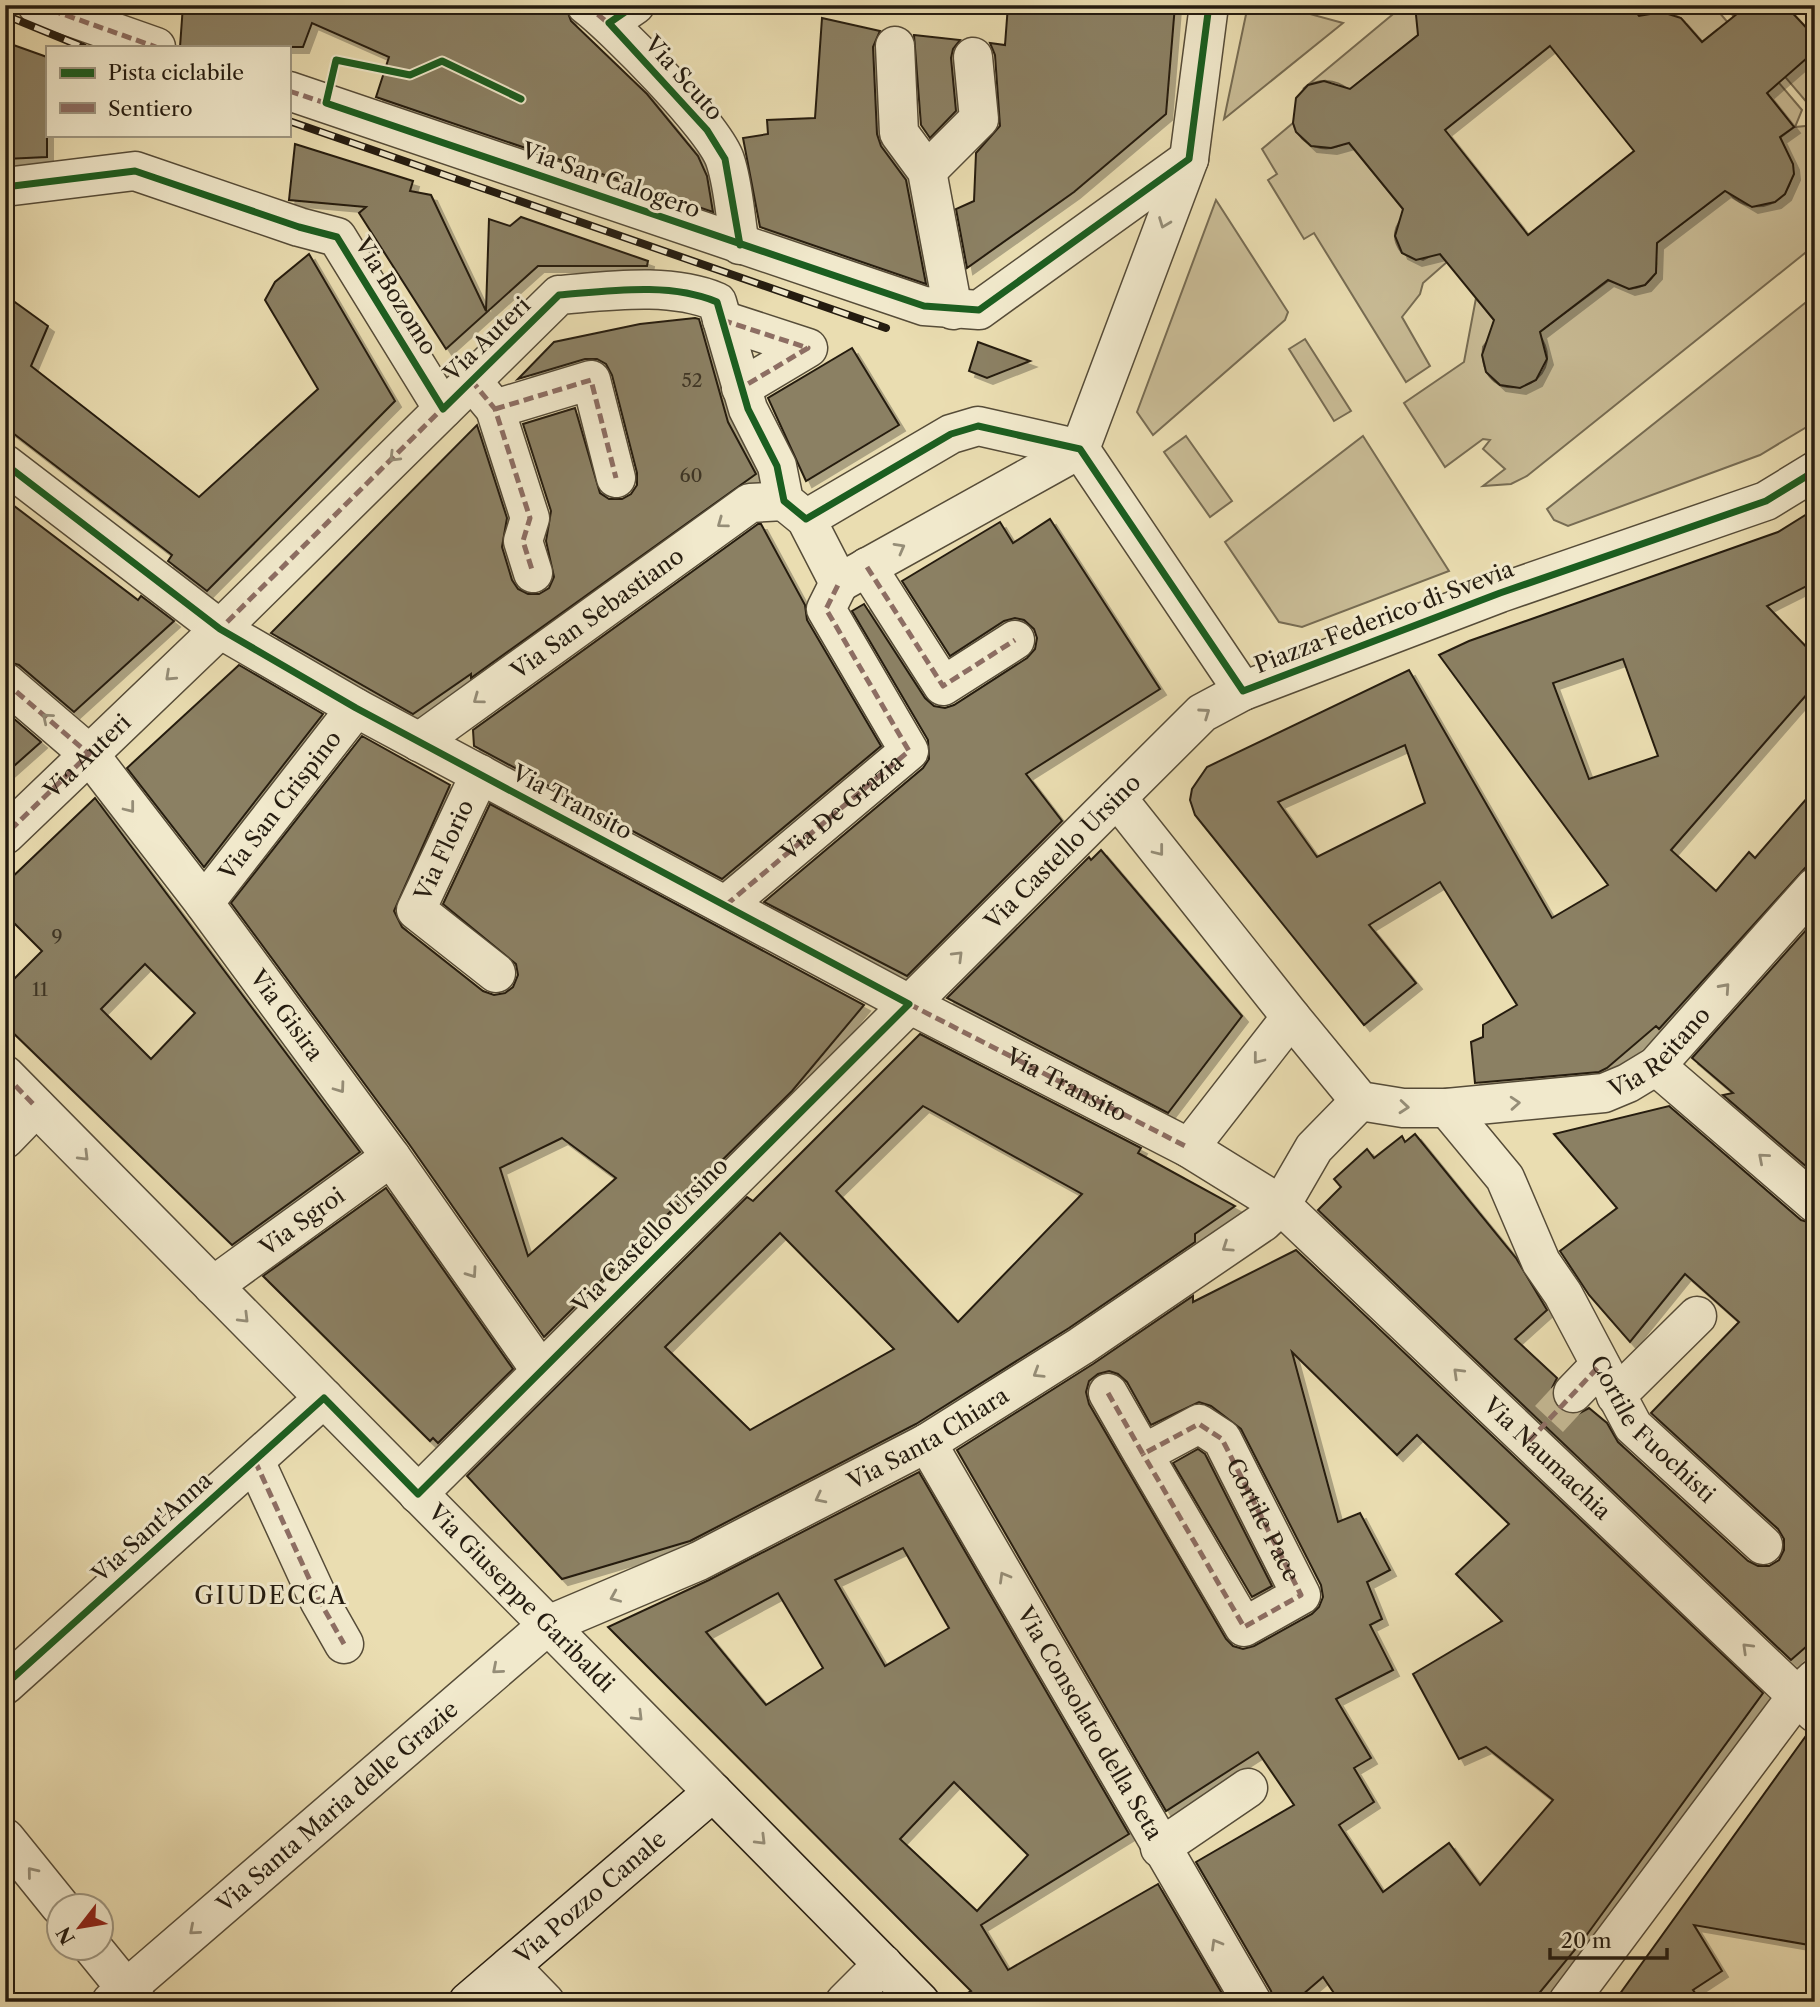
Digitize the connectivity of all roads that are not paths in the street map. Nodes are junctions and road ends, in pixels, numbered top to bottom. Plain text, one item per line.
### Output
1 (37, 5) edge
2 (1209, 5) edge
3 (610, 11) edge
4 (153, 46) edge
5 (895, 46) dead end
6 (973, 57) dead end
7 (290, 91) edge
8 (1189, 159) junction
9 (927, 172) junction
10 (5, 187) edge
11 (740, 245) junction
12 (942, 299) junction
13 (722, 320) junction
14 (471, 380) junction
15 (741, 388) junction
16 (443, 409) junction
17 (495, 409) junction
18 (1080, 449) junction
19 (5, 464) edge
20 (1815, 471) edge
21 (616, 478) dead end
22 (795, 510) junction
23 (534, 573) dead end
24 (853, 575) junction
25 (220, 629) junction
26 (1015, 640) dead end
27 (5, 682) edge
28 (1243, 691) junction
29 (356, 708) junction
30 (419, 742) junction
31 (89, 754) junction
32 (480, 774) junction
33 (1117, 797) junction
34 (5, 835) edge
35 (1815, 887) edge
36 (204, 903) junction
37 (726, 905) junction
38 (496, 973) dead end
39 (909, 1004) junction
40 (1291, 1017) junction
41 (1656, 1066) junction
42 (5, 1075) edge
43 (1360, 1101) junction
44 (36, 1107) junction
45 (1447, 1108) junction
46 (5, 1139) edge
47 (1189, 1148) junction
48 (391, 1157) junction
49 (1815, 1203) edge
50 (1281, 1205) junction
51 (213, 1286) junction
52 (1697, 1317) dead end
53 (541, 1371) junction
54 (1608, 1380) junction
55 (1108, 1393) dead end
56 (324, 1398) junction
57 (1550, 1418) junction
58 (927, 1443) junction
59 (1143, 1454) junction
60 (255, 1461) junction
61 (418, 1494) junction
62 (1763, 1545) dead end
63 (548, 1625) junction
64 (344, 1644) dead end
65 (5, 1685) edge
66 (1809, 1696) edge
67 (1248, 1788) dead end
68 (713, 1792) junction
69 (5, 1838) edge
70 (1160, 1848) junction
71 (49, 1892) edge
72 (102, 1962) edge
73 (883, 1964) junction
74 (510, 1966) junction
75 (124, 1997) edge
76 (468, 2002) edge
77 (545, 2002) edge
78 (845, 2002) edge
79 (920, 2002) edge
80 (1252, 2002) edge
81 (1568, 2002) edge

1 - 4 street
2 - 8 street
3 - 11 street, Via Scuto
5 - 9 street
6 - 9 street
7 - 11 street, Via San Calogero
8 - 12 street
8 -> 18 street
9 - 12 street
10 - 16 street, Via Bozomo
11 - 12 street, Via San Calogero
13 - 14 street, Via Auteri
13 - 15 street, Via Auteri
13 - 15 street
14 - 16 street, Via Auteri
14 - 17 street
15 - 22 street, Via Auteri
16 -> 25 street, Via Auteri
17 - 21 street
17 - 23 street
18 - 22 street
24 -> 18 street
18 - 28 street, Piazza Federico di Svevia
19 - 25 street, Via Transito
20 - 28 street, Piazza Federico di Svevia
22 - 24 street
22 -> 30 street, Via San Sebastiano
24 - 26 street
24 - 37 street, Via De Grazia
25 - 29 street, Via Transito
25 -> 31 street, Via Auteri
31 -> 27 street, Via Gisira
33 -> 28 street, Via Castello Ursino
29 - 30 street, Via Transito
29 - 36 street, Via San Crispino
30 - 32 street, Via Transito
31 - 34 street, Via Auteri
31 -> 36 street, Via Gisira
32 - 37 street, Via Transito
32 - 38 street, Via Florio
39 -> 33 street, Via Castello Ursino
33 -> 40 street
41 -> 35 street, Via Reitano
36 -> 48 street, Via Gisira
37 - 39 street, Via Transito
39 - 47 street, Via Transito
39 - 53 street, Via Castello Ursino
40 - 43 street
40 -> 47 street
45 -> 41 street, Via Reitano
49 -> 41 street
42 - 44 street, Via Giuseppe Garibaldi
43 -> 45 street, Via Reitano
43 - 50 street, Via Santa Chiara
44 - 46 street
44 -> 51 street, Via Giuseppe Garibaldi
45 - 54 street, Cortile Fuochisti
47 - 50 street, Via Transito
48 - 51 street, Via Sgroi
48 -> 53 street, Via Gisira
57 -> 50 street, Via Naumachia
50 -> 58 street, Via Santa Chiara
51 -> 56 street, Via Giuseppe Garibaldi
52 - 54 street
53 - 61 street, Via Castello Ursino
54 - 57 street
54 - 62 street, Cortile Fuochisti
55 - 59 street, Cortile Pace
56 - 60 street, Via Sant'Anna
56 - 61 street, Via Giuseppe Garibaldi
66 -> 57 street, Via Naumachia
58 -> 63 street, Via Santa Chiara
70 -> 58 street, Via Consolato della Seta
59 - 59 street, Cortile Pace
60 - 64 street
60 - 65 street, Via Sant'Anna
61 - 63 street, Via Giuseppe Garibaldi
63 -> 68 street, Via Giuseppe Garibaldi
63 -> 75 street, Via Santa Maria delle Grazie
66 - 81 street
67 - 70 street
68 -> 73 street, Via Giuseppe Garibaldi
68 - 74 street, Via Pozzo Canale
71 -> 69 street
80 -> 70 street, Via Consolato della Seta
72 - 75 street
73 - 78 street
73 - 79 street, Via Giuseppe Garibaldi
74 - 76 street, Via Pozzo Canale
74 - 77 street

